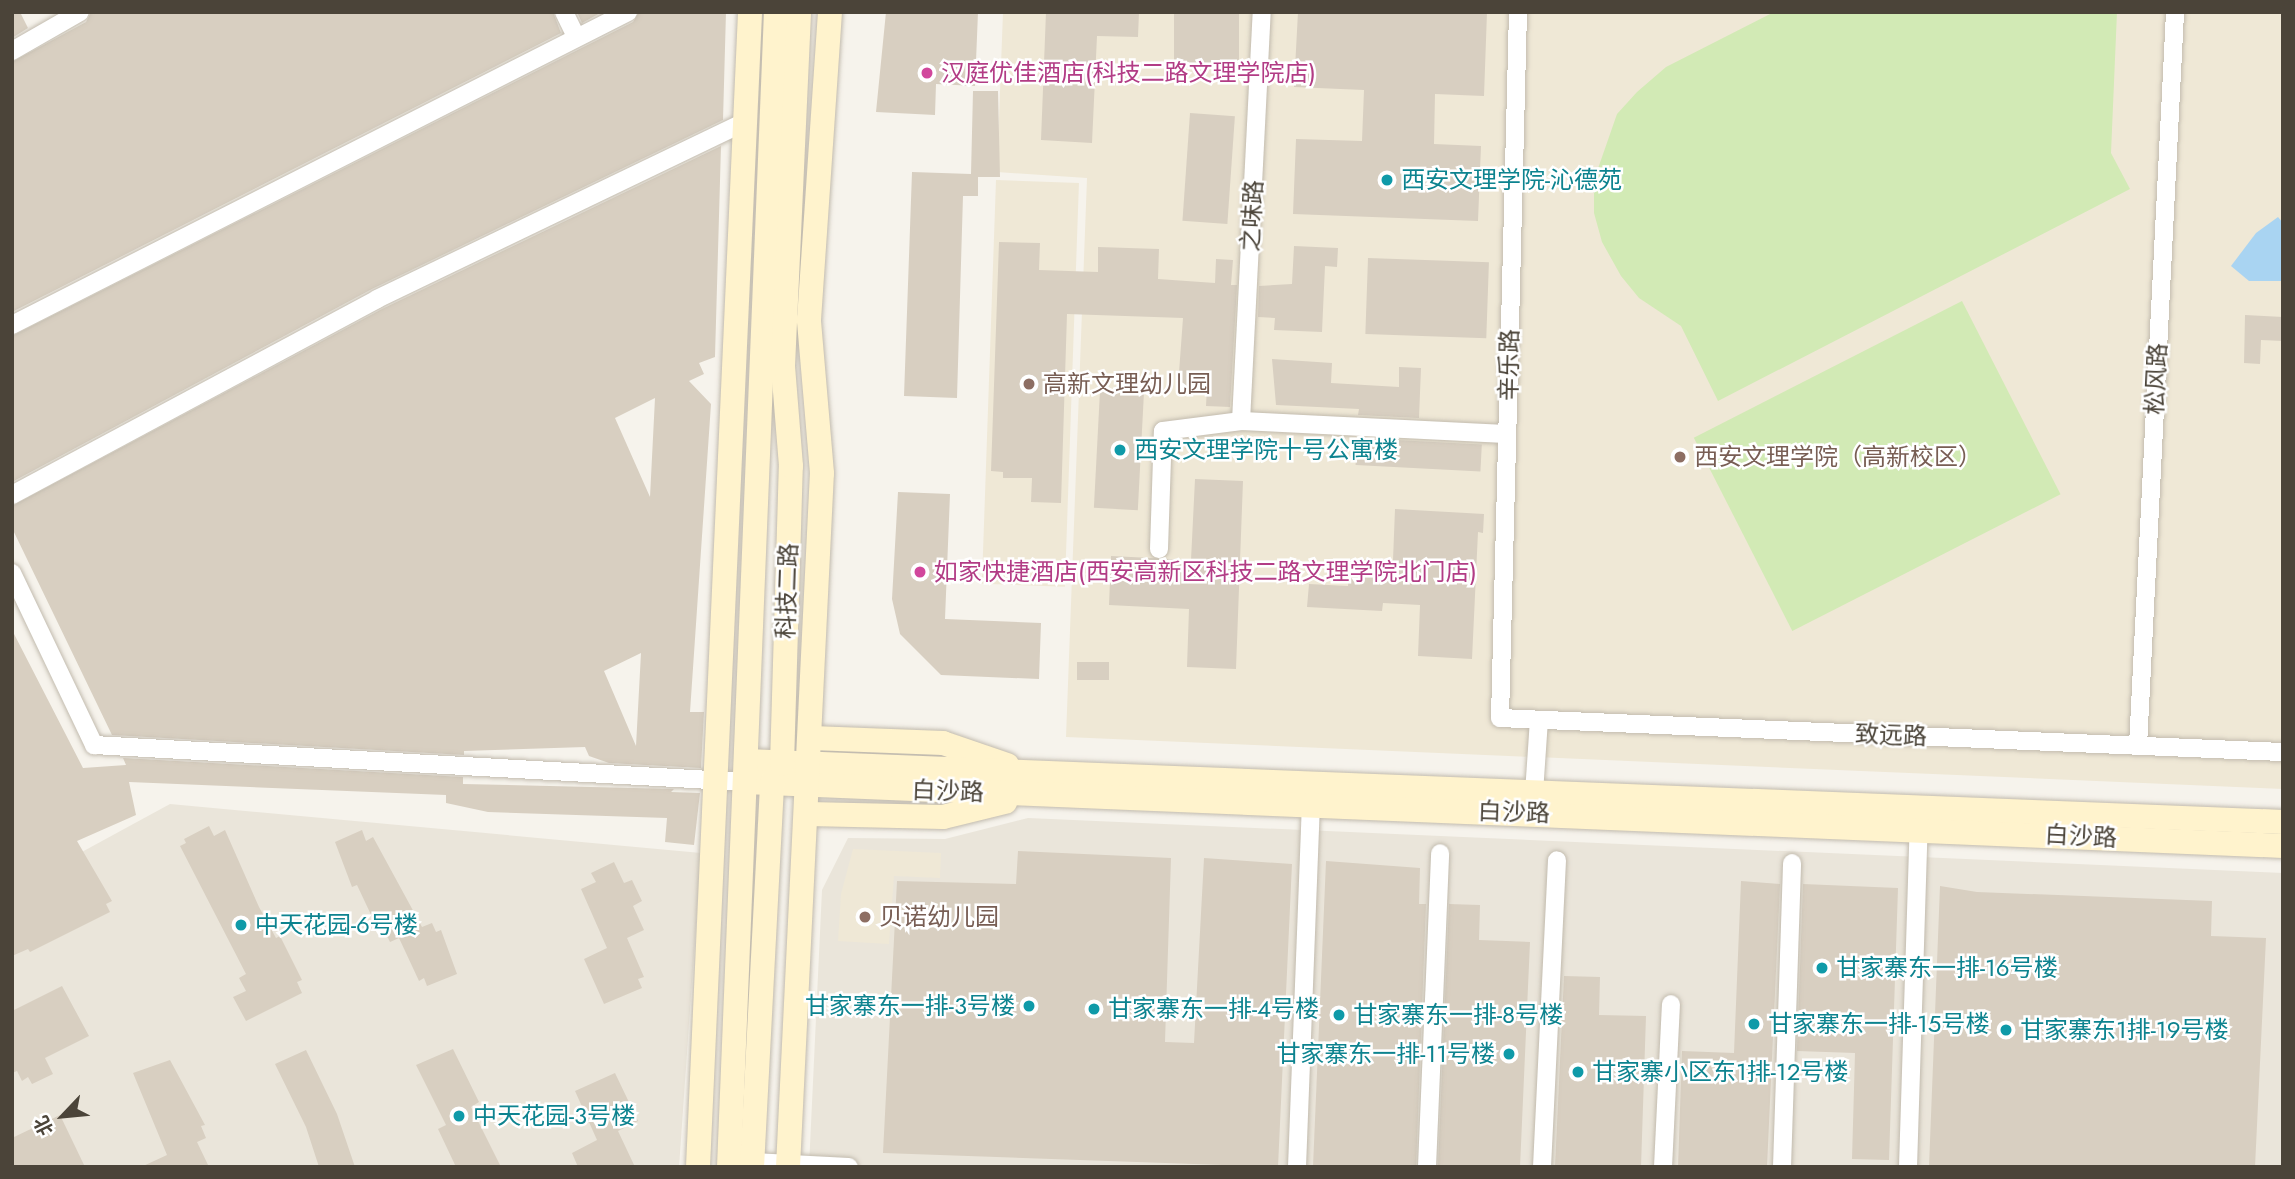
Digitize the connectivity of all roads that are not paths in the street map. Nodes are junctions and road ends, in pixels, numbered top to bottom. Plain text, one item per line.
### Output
1 (80, 12) edge
2 (564, 12) edge
3 (628, 12) edge
4 (750, 12) edge
5 (776, 12) edge
6 (799, 12) edge
7 (830, 12) edge
8 (1262, 12) edge
9 (1518, 12) edge
10 (2175, 12) edge
11 (576, 37) junction
12 (12, 51) edge
13 (746, 122) junction
14 (12, 325) edge
15 (1241, 421) junction
16 (1507, 434) junction
17 (12, 495) edge
18 (1159, 549) dead end
19 (12, 573) edge
20 (1500, 718) joint
21 (1539, 720) junction
22 (812, 738) junction
23 (2138, 746) junction
24 (2283, 752) edge
25 (746, 772) junction
26 (777, 774) junction
27 (810, 775) junction
28 (718, 779) junction
29 (1034, 784) junction
30 (1534, 793) junction
31 (1311, 804) junction
32 (808, 814) junction
33 (1919, 818) junction
34 (2283, 822) edge
35 (2283, 845) edge
36 (1440, 853) dead end
37 (1557, 860) dead end
38 (1792, 863) dead end
39 (1671, 1004) dead end
40 (744, 1165) edge
41 (788, 1165) edge
42 (698, 1167) edge
43 (849, 1167) edge
44 (1297, 1167) edge
45 (1427, 1167) edge
46 (1542, 1167) edge
47 (1663, 1167) edge
48 (1782, 1167) edge
49 (1908, 1167) edge

1 - 12 street
2 - 11 street
3 - 11 street
4 - 13 street
5 - 25 street, 科技二路
6 - 26 street, 科技二路
7 - 22 street
8 - 15 street, 之味路
9 - 16 street, 辛乐路
10 - 23 street, 松风路
11 - 14 street
13 - 17 street
13 - 28 street
15 - 16 street
15 - 18 street
16 - 20 street, 辛乐路
19 - 28 street
20 - 21 street, 致远路
21 - 23 street, 致远路
21 - 30 street
22 - 27 street
22 - 29 street
23 - 24 street, 致远路
25 - 26 street, 白沙路
25 - 28 street
25 - 40 street, 科技二路
26 - 27 street, 白沙路
26 - 40 street, 科技二路
27 - 29 street, 白沙路
27 - 32 street
28 - 42 street
29 - 30 street, 白沙路
29 - 31 street, 白沙路
29 - 32 street
30 - 33 street, 白沙路
31 - 33 street, 白沙路
31 - 44 street
32 - 41 street
33 - 34 street, 白沙路
33 - 35 street, 白沙路
33 - 49 street
36 - 45 street
37 - 46 street
38 - 48 street
39 - 47 street
40 - 41 street
41 - 43 street

